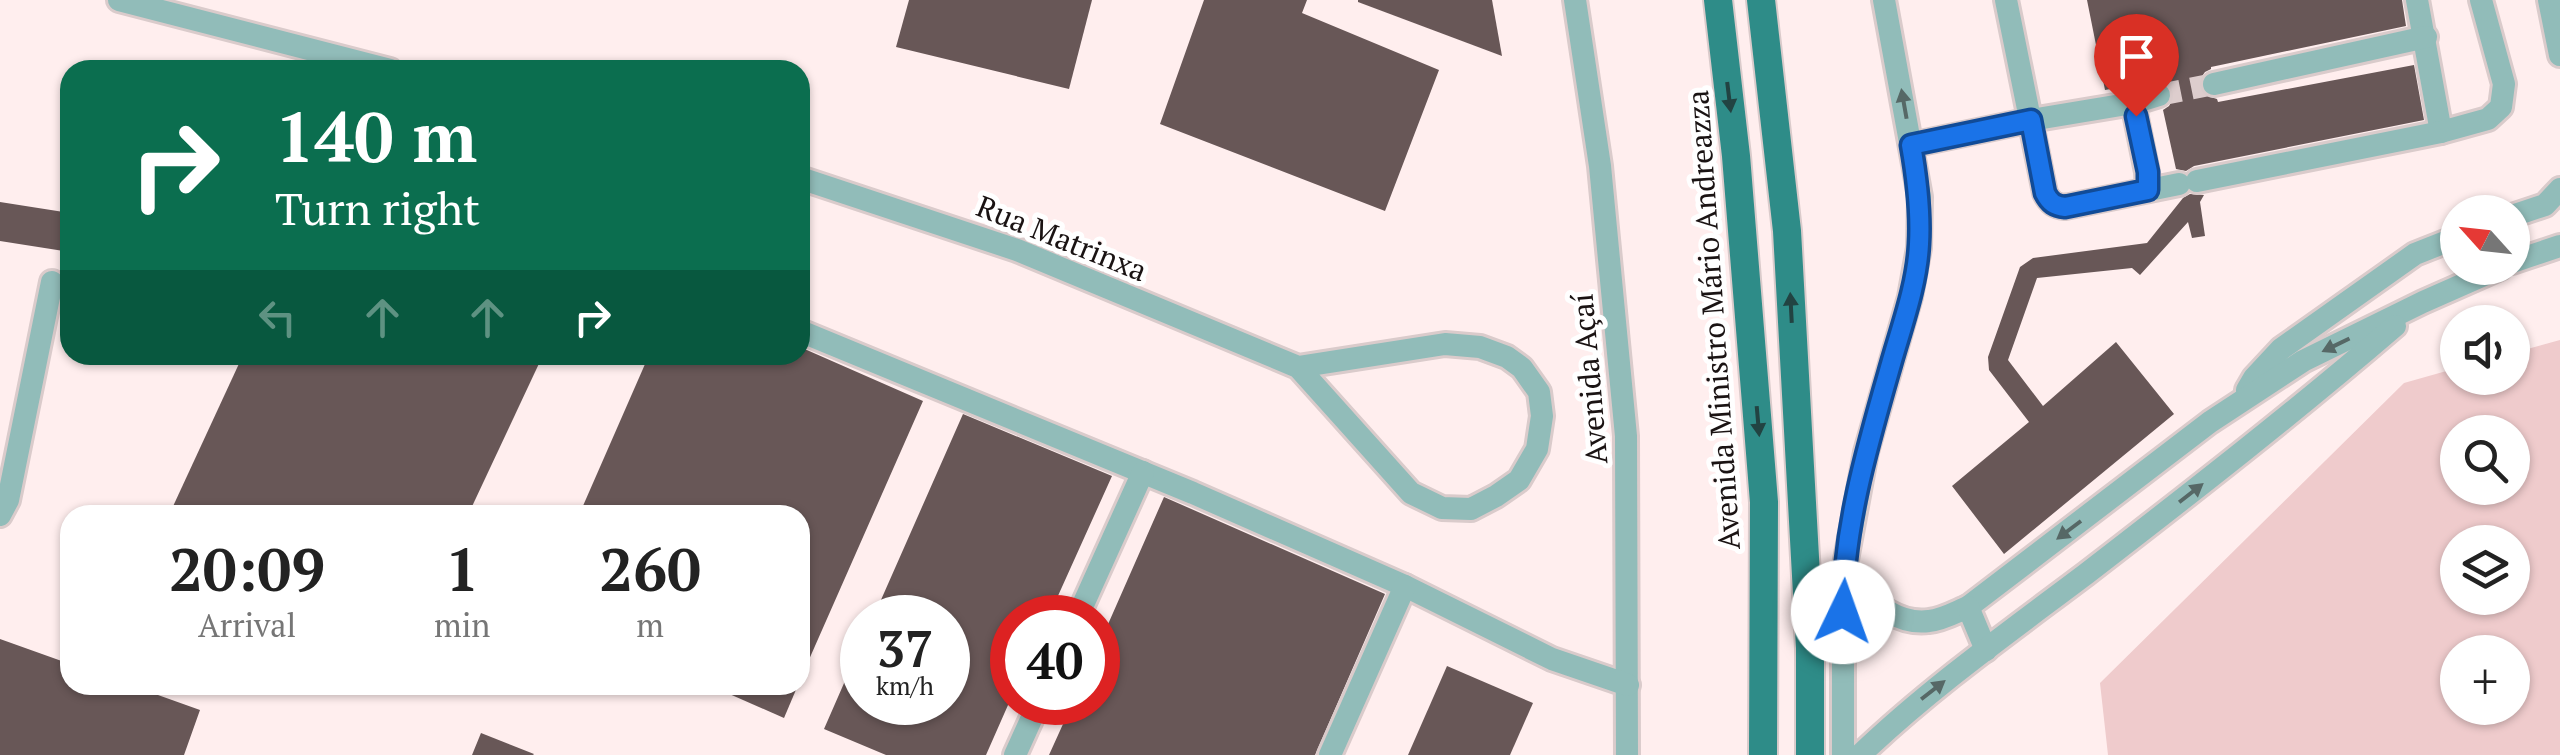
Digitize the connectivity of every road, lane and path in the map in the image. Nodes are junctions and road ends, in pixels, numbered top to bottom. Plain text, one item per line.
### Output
1 (119, 0) edge
2 (1576, 0) edge
3 (1718, 0) edge
4 (1761, 0) edge
5 (1884, 0) edge
6 (2006, 0) edge
7 (2417, 0) edge
8 (2481, 0) edge
9 (2549, 0) edge
10 (2426, 38) junction
11 (2560, 56) edge
12 (351, 60) edge
13 (2214, 84) tunnel mouth
14 (2160, 96) tunnel mouth
15 (2133, 103) junction
16 (2031, 120) junction
17 (2441, 132) junction
18 (1911, 145) junction
19 (810, 181) edge
20 (2560, 189) edge
21 (2148, 190) junction
22 (2530, 210) edge
23 (2440, 244) edge
24 (2560, 246) edge
25 (2530, 256) edge
26 (52, 282) dead end
27 (2462, 285) edge
28 (2423, 302) junction
29 (810, 335) edge
30 (1298, 367) junction
31 (2241, 402) junction
32 (2210, 422) junction
33 (2236, 457) junction
34 (1142, 472) junction
35 (0, 516) edge
36 (1843, 576) junction
37 (1406, 586) junction
38 (1087, 595) edge
39 (1968, 607) junction
40 (1986, 650) junction
41 (1628, 686) junction
42 (1029, 725) edge
43 (1015, 755) edge
44 (1330, 755) edge
45 (1626, 755) edge
46 (1763, 755) edge
47 (1810, 755) edge
48 (1843, 755) edge
49 (1860, 755) edge

1 - 12 street
2 - 41 street, Avenida Açaí
3 -> 46 main road, Avenida Ministro Mário Andreazza
47 -> 4 main road
18 -> 5 street
6 - 16 street
7 - 10 street
8 - 17 street
9 - 11 street
10 - 13 street
10 - 17 street
14 - 15 street
15 - 16 street
15 - 21 street
16 - 18 street
16 - 21 street
17 - 21 street
18 - 36 street
19 - 30 street, Rua Matrinxa
20 - 22 street
23 - 31 street
24 - 25 street
26 - 35 street
27 - 28 street
28 -> 31 street
28 - 33 street
29 - 34 street
30 - 30 street, Rua Matrinxa
31 - 32 street
32 - 33 street
32 -> 39 street
40 -> 33 street
34 - 37 street
34 - 38 street
36 - 39 street
36 - 48 street
37 - 41 street
37 - 44 street
39 - 40 street
49 -> 40 street
41 - 45 street, Avenida Açaí
42 - 43 street

